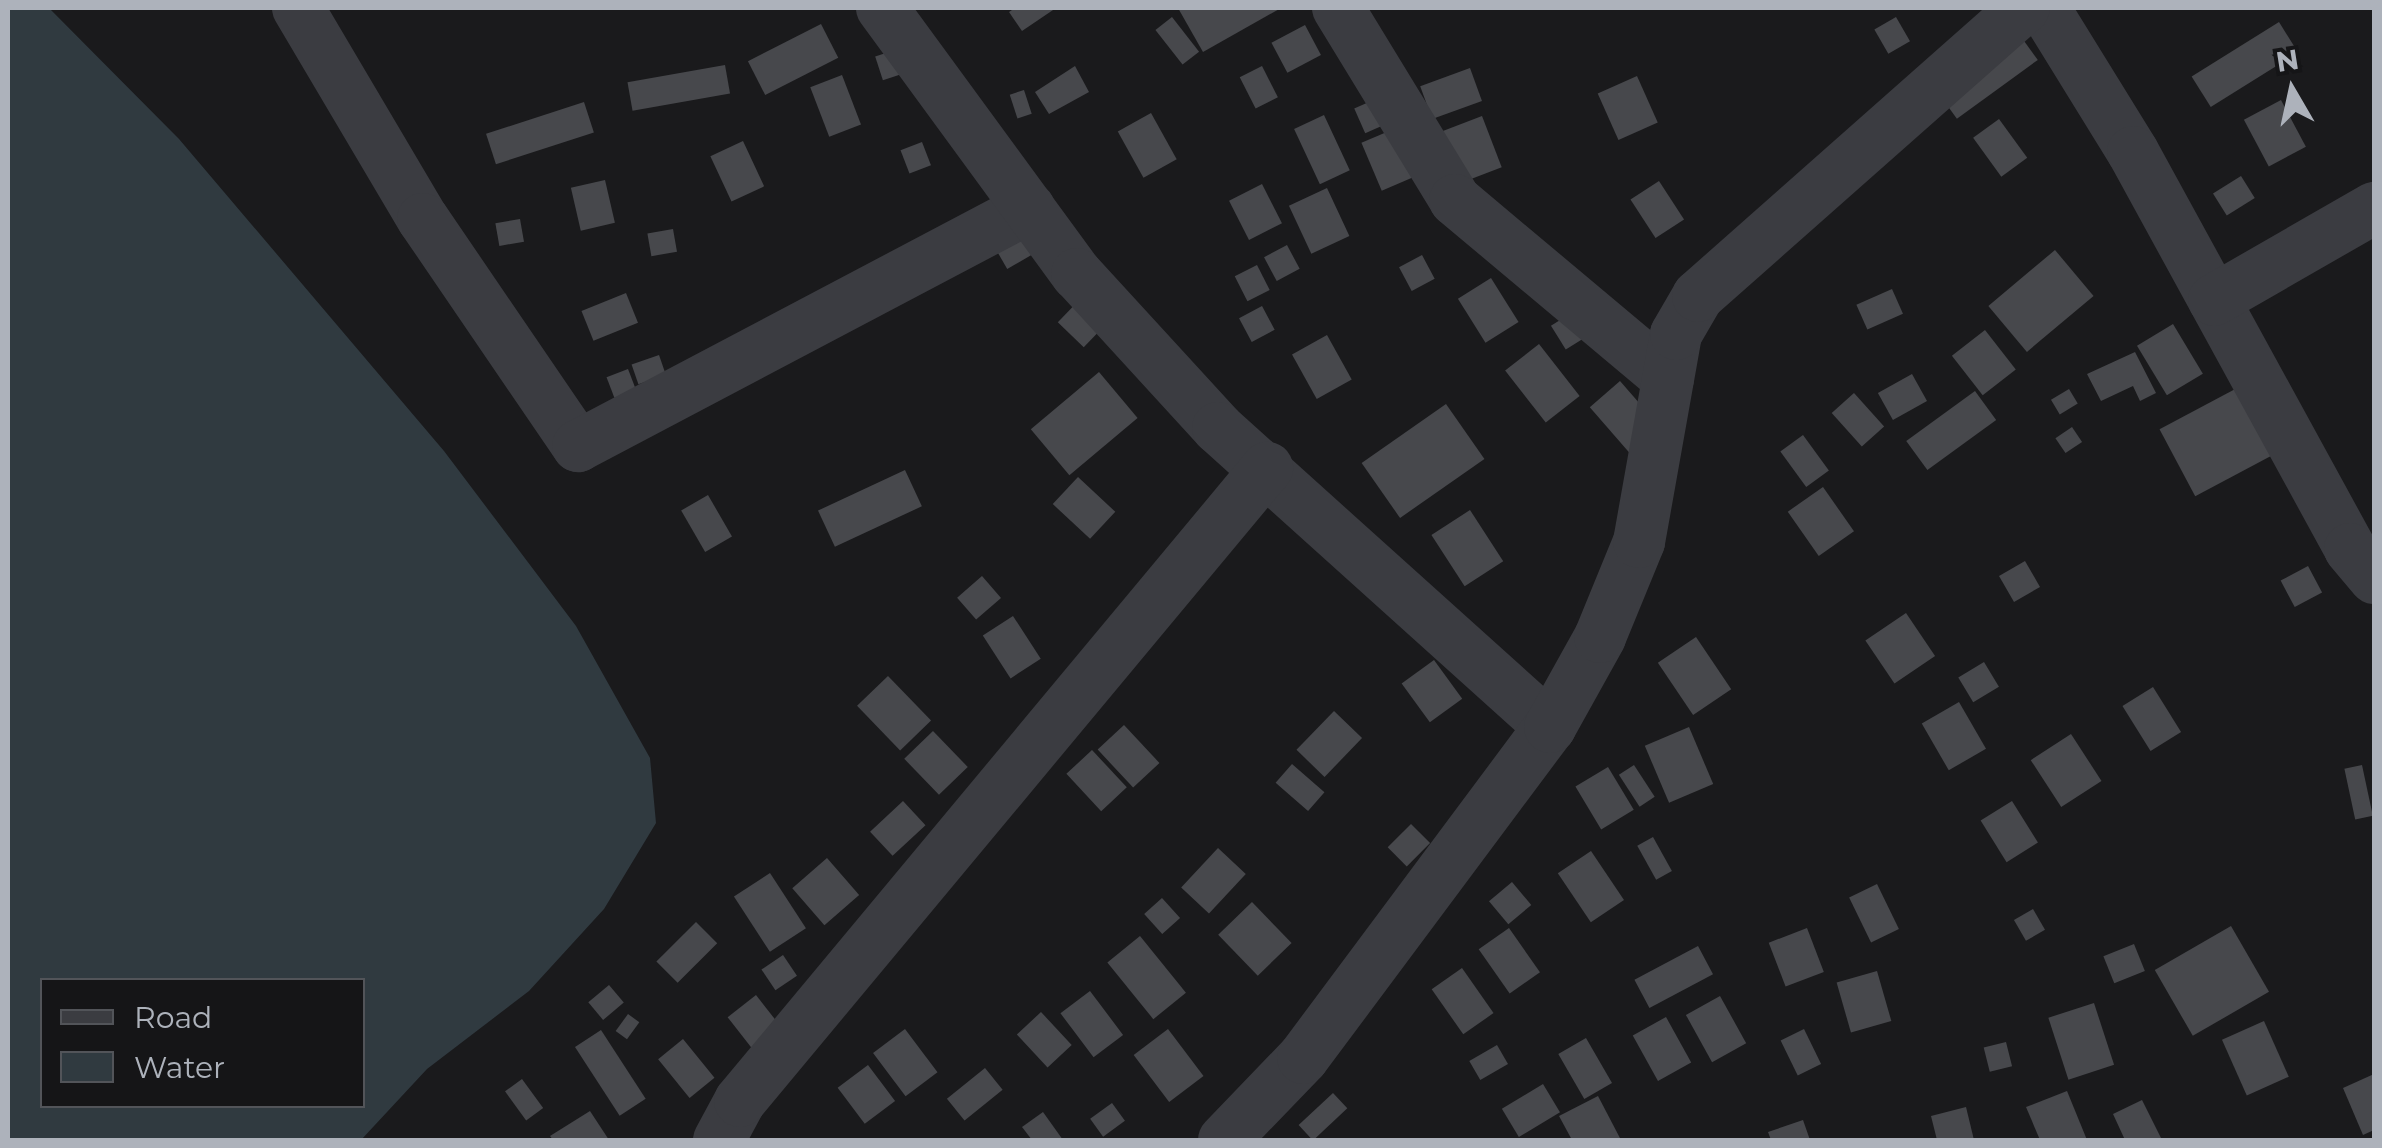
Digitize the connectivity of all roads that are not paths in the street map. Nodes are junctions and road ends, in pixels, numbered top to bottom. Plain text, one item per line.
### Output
1 (298, 8) edge
2 (882, 8) edge
3 (1338, 8) edge
4 (2024, 8) edge
5 (2044, 8) edge
6 (1029, 208) junction
7 (2374, 208) edge
8 (2214, 300) junction
9 (1668, 379) junction
10 (1266, 468) junction
11 (2374, 578) edge
12 (1550, 727) junction
13 (719, 1140) edge
14 (1224, 1140) edge

1 - 6 street
2 - 6 street
3 - 9 street
4 - 9 street
5 - 8 street
6 - 10 street
7 - 8 street
8 - 11 street
9 - 12 street
10 - 12 street
10 - 13 street
12 - 14 street

